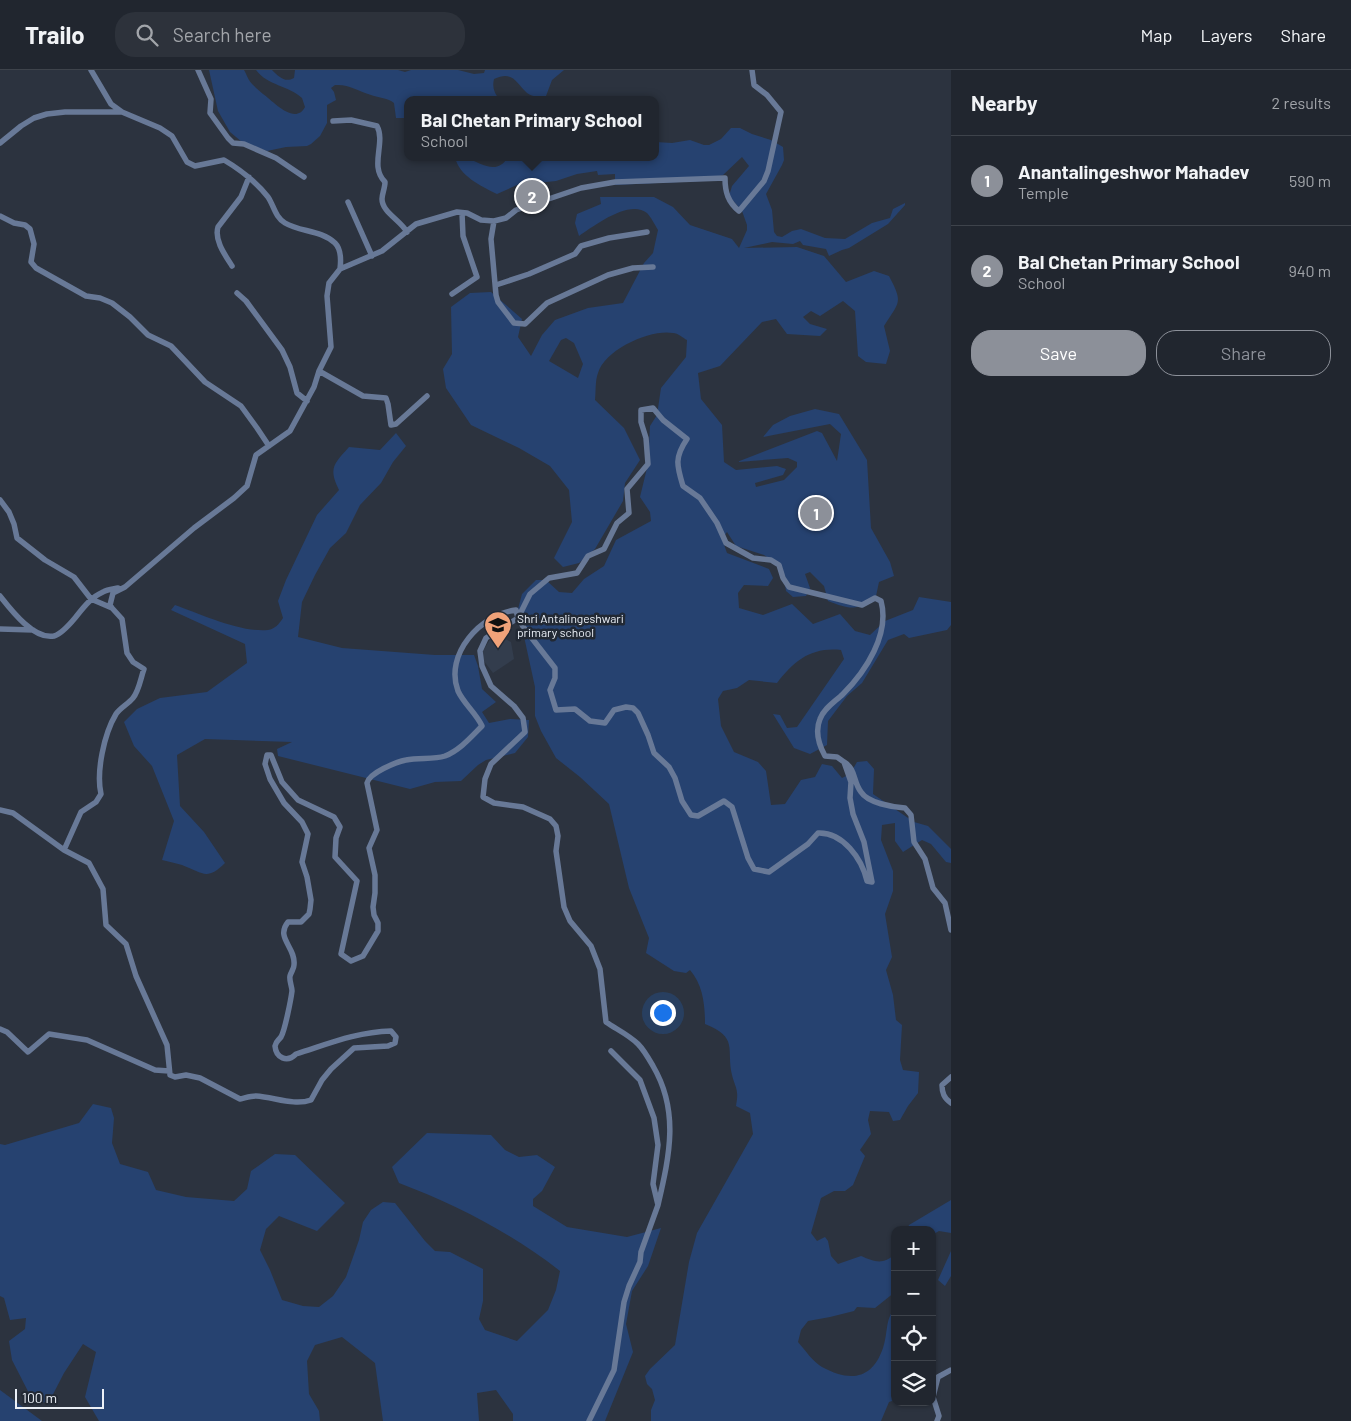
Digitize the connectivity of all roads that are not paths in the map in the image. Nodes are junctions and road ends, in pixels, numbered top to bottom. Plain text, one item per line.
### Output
1 (91, 70) edge
2 (198, 70) edge
3 (752, 70) edge
4 (122, 112) junction
5 (333, 121) dead end
6 (0, 143) edge
7 (249, 177) junction
8 (304, 177) dead end
9 (348, 202) dead end
10 (462, 213) junction
11 (0, 216) edge
12 (494, 221) junction
13 (407, 232) junction
14 (647, 232) dead end
15 (372, 256) junction
16 (232, 266) dead end
17 (653, 267) dead end
18 (340, 269) junction
19 (496, 285) junction
20 (237, 293) dead end
21 (452, 294) dead end
22 (320, 370) junction
23 (427, 396) dead end
24 (307, 401) junction
25 (269, 446) junction
26 (0, 500) edge
27 (125, 587) junction
28 (0, 596) edge
29 (91, 599) junction
30 (112, 608) junction
31 (518, 618) junction
32 (0, 629) edge
33 (34, 630) junction
34 (844, 762) junction
35 (0, 810) edge
36 (64, 850) junction
37 (951, 930) edge
38 (0, 1028) edge
39 (611, 1051) dead end
40 (169, 1071) junction
41 (951, 1077) edge
42 (951, 1103) edge
43 (658, 1205) junction
44 (951, 1370) edge
45 (589, 1421) edge
46 (938, 1421) edge

1 - 4 street
2 - 8 street
3 - 12 street
4 - 6 street
4 - 7 street
5 - 13 street
7 - 16 street
7 - 18 street
9 - 15 street
10 - 12 street
10 - 13 street
10 - 21 street
11 - 25 street
12 - 19 street
13 - 15 street
14 - 19 street
15 - 18 street
17 - 19 street
18 - 22 street
20 - 24 street
22 - 23 street
22 - 24 street
24 - 25 street
25 - 27 street
26 - 29 street
27 - 29 street
27 - 30 street
28 - 33 street
29 - 30 street
29 - 33 street
30 - 36 street
31 - 34 street
31 - 34 street
31 - 40 street
31 - 43 street
32 - 33 street
34 - 37 street
35 - 36 street
36 - 40 street
38 - 40 street
39 - 43 street
41 - 42 street
43 - 45 street
44 - 46 street

